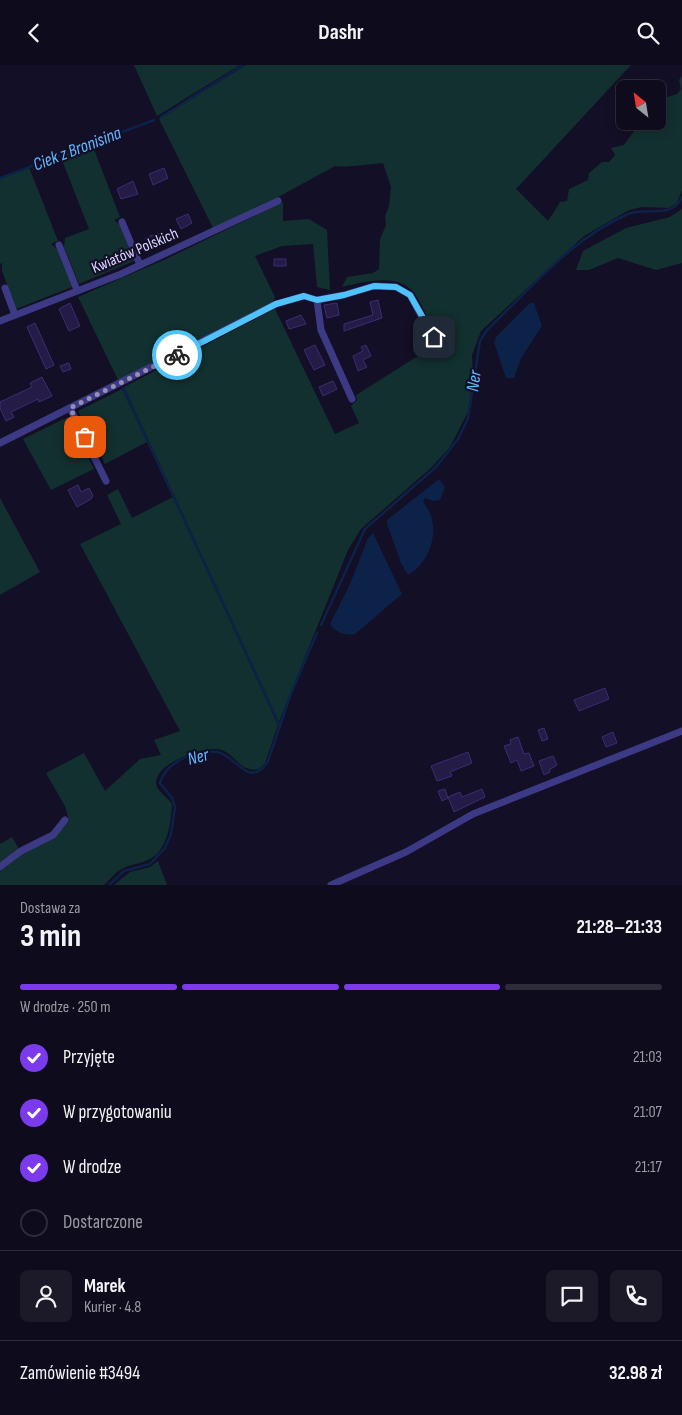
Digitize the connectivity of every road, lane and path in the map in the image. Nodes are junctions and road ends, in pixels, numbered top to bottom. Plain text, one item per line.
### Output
1 (278, 201) dead end
2 (122, 222) dead end
3 (60, 245) dead end
4 (140, 265) junction
5 (5, 288) dead end
6 (77, 290) junction
7 (317, 300) junction
8 (15, 315) junction
9 (0, 321) edge
10 (434, 337) dead end
11 (352, 399) dead end
12 (70, 408) junction
13 (0, 443) edge
14 (106, 481) dead end
15 (682, 731) edge
16 (65, 820) dead end
17 (0, 867) edge
18 (331, 885) edge

1 - 4 street, Kwiatów Polskich
2 - 4 street
3 - 6 street
4 - 6 street, Kwiatów Polskich
5 - 8 street
6 - 8 street, Kwiatów Polskich
7 - 10 street
7 - 11 street
7 - 12 street
8 - 9 street, Kwiatów Polskich
12 - 13 street
12 - 14 street
15 - 18 street
16 - 17 street

